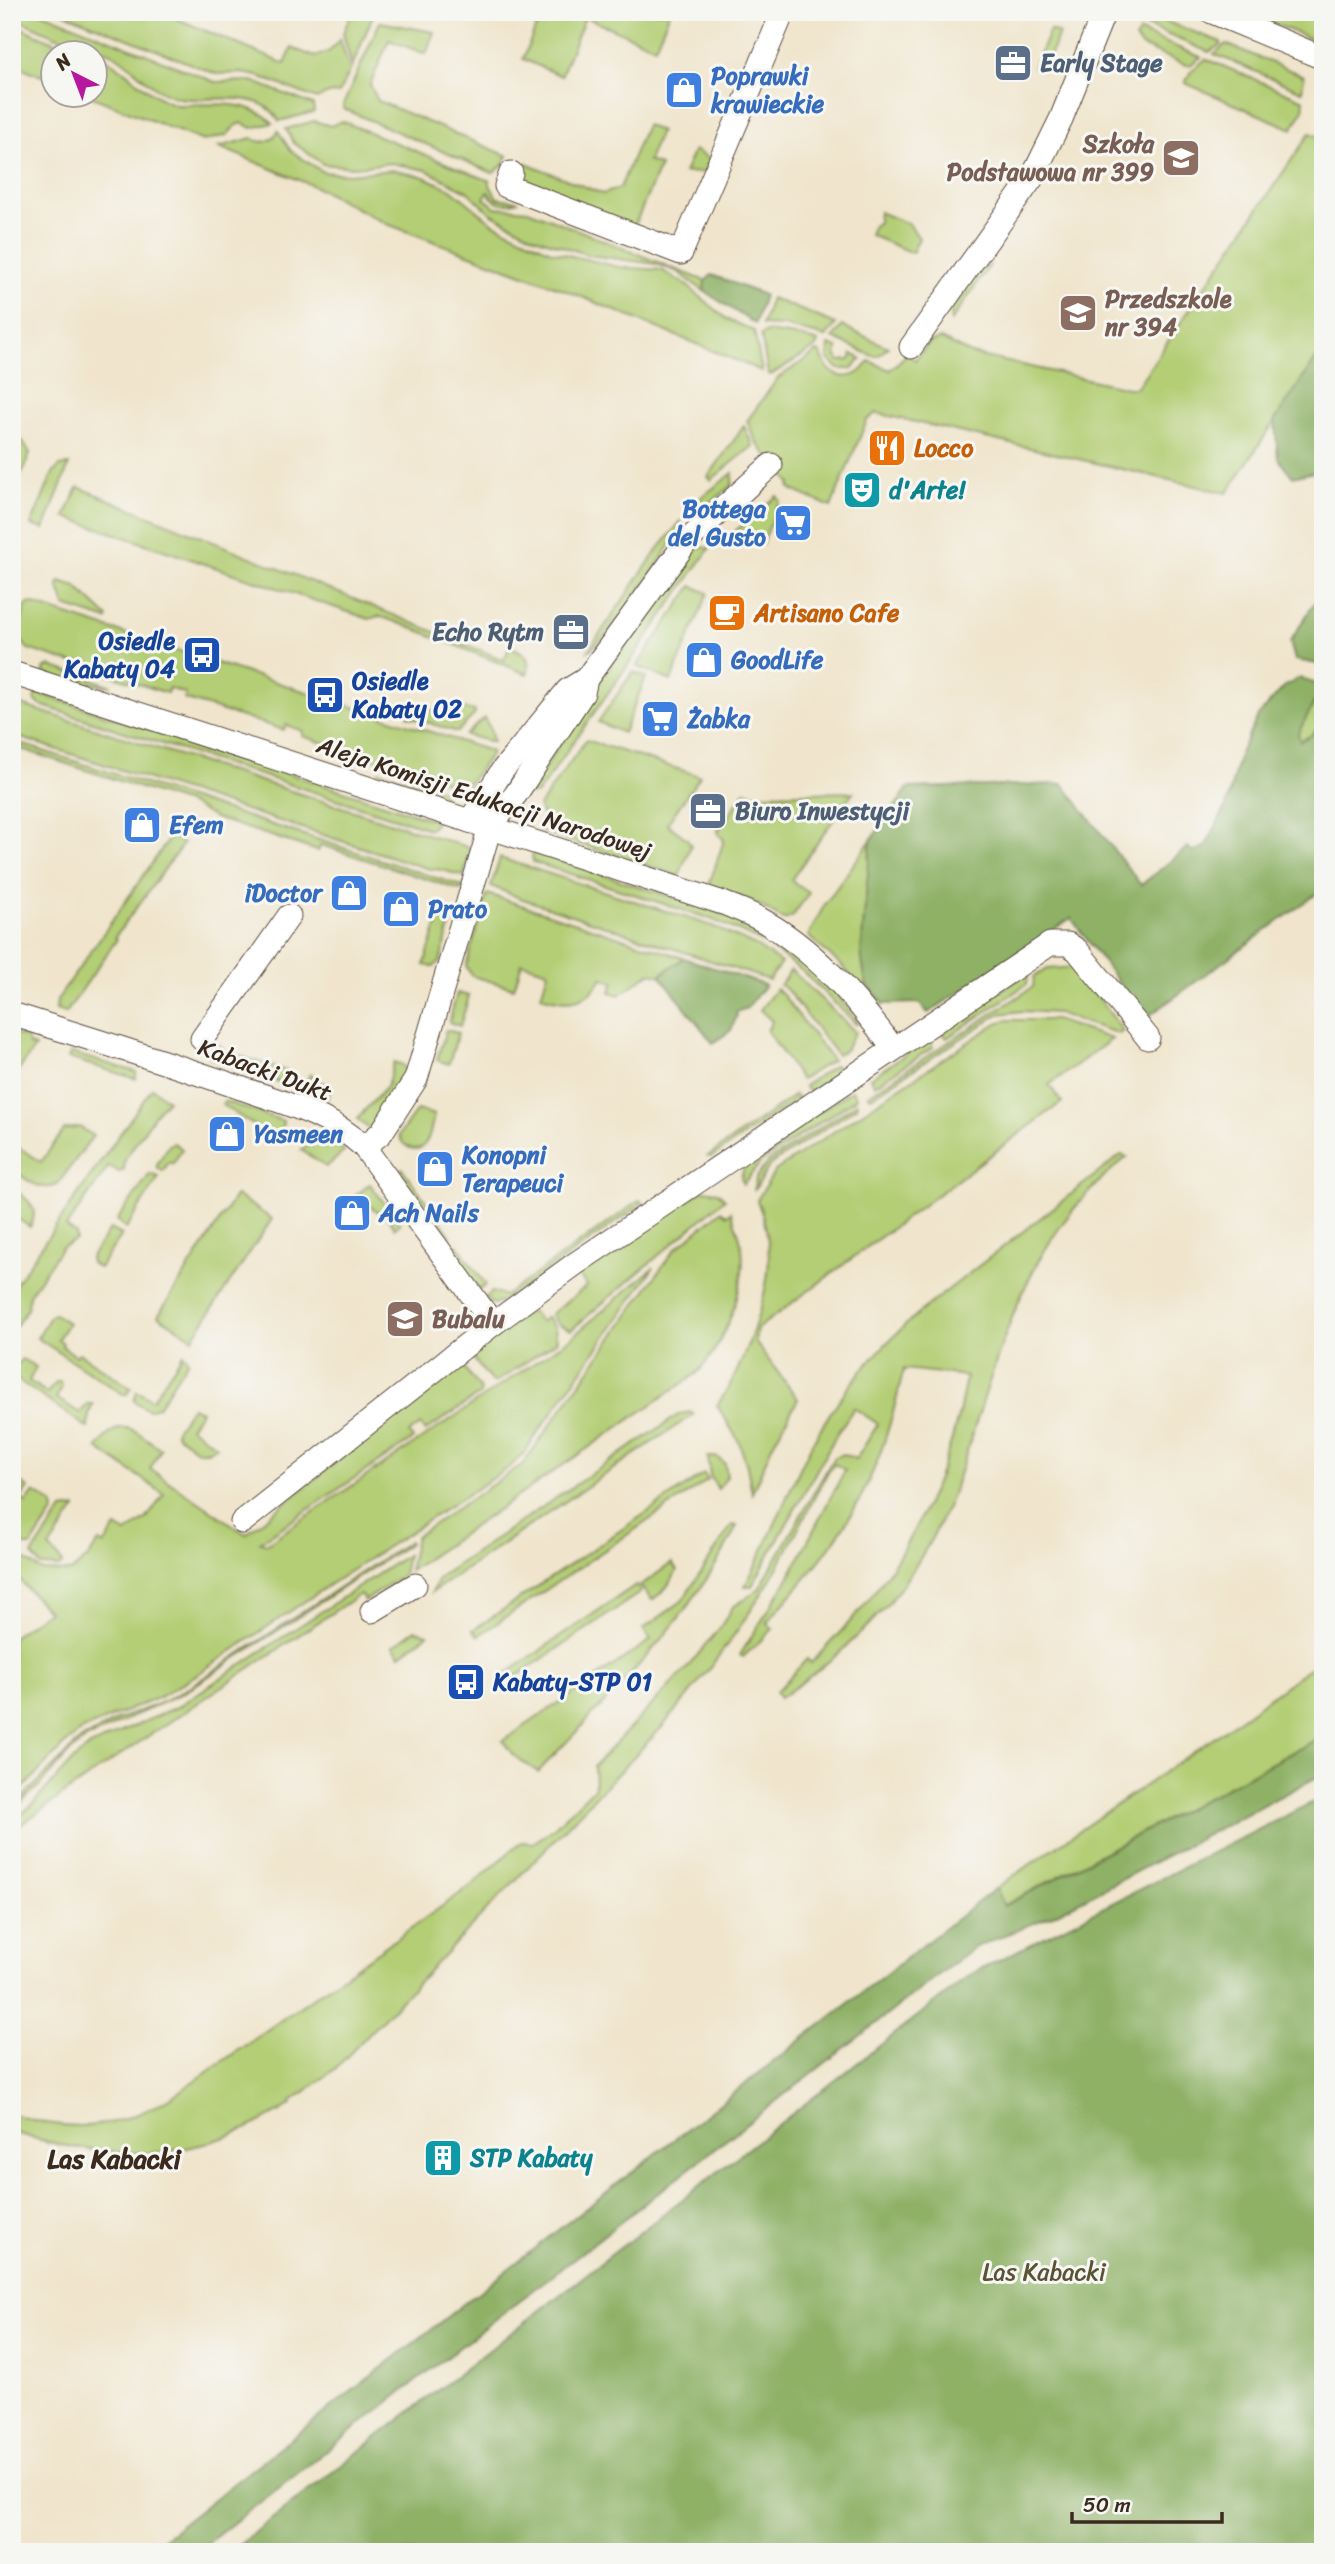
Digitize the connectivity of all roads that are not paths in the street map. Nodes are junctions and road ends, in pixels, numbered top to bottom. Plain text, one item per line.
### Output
1 (783, 12) edge
2 (1104, 12) edge
3 (1212, 12) edge
4 (1323, 58) edge
5 (511, 173) dead end
6 (911, 347) dead end
7 (771, 465) dead end
8 (12, 673) edge
9 (480, 824) junction
10 (289, 916) dead end
11 (12, 1014) edge
12 (1147, 1038) dead end
13 (202, 1039) dead end
14 (893, 1048) junction
15 (363, 1147) junction
16 (493, 1324) junction
17 (242, 1522) dead end
18 (415, 1585) dead end
19 (372, 1611) dead end

1 - 5 street
2 - 6 street
3 - 4 street
7 - 9 street
8 - 9 street, Aleja Komisji Edukacji Narodowej
9 - 14 street, Aleja Komisji Edukacji Narodowej
9 - 15 street
10 - 13 street
11 - 15 street, Kabacki Dukt
12 - 14 street
14 - 16 street
15 - 16 street, Kabacki Dukt
16 - 17 street
18 - 19 street

